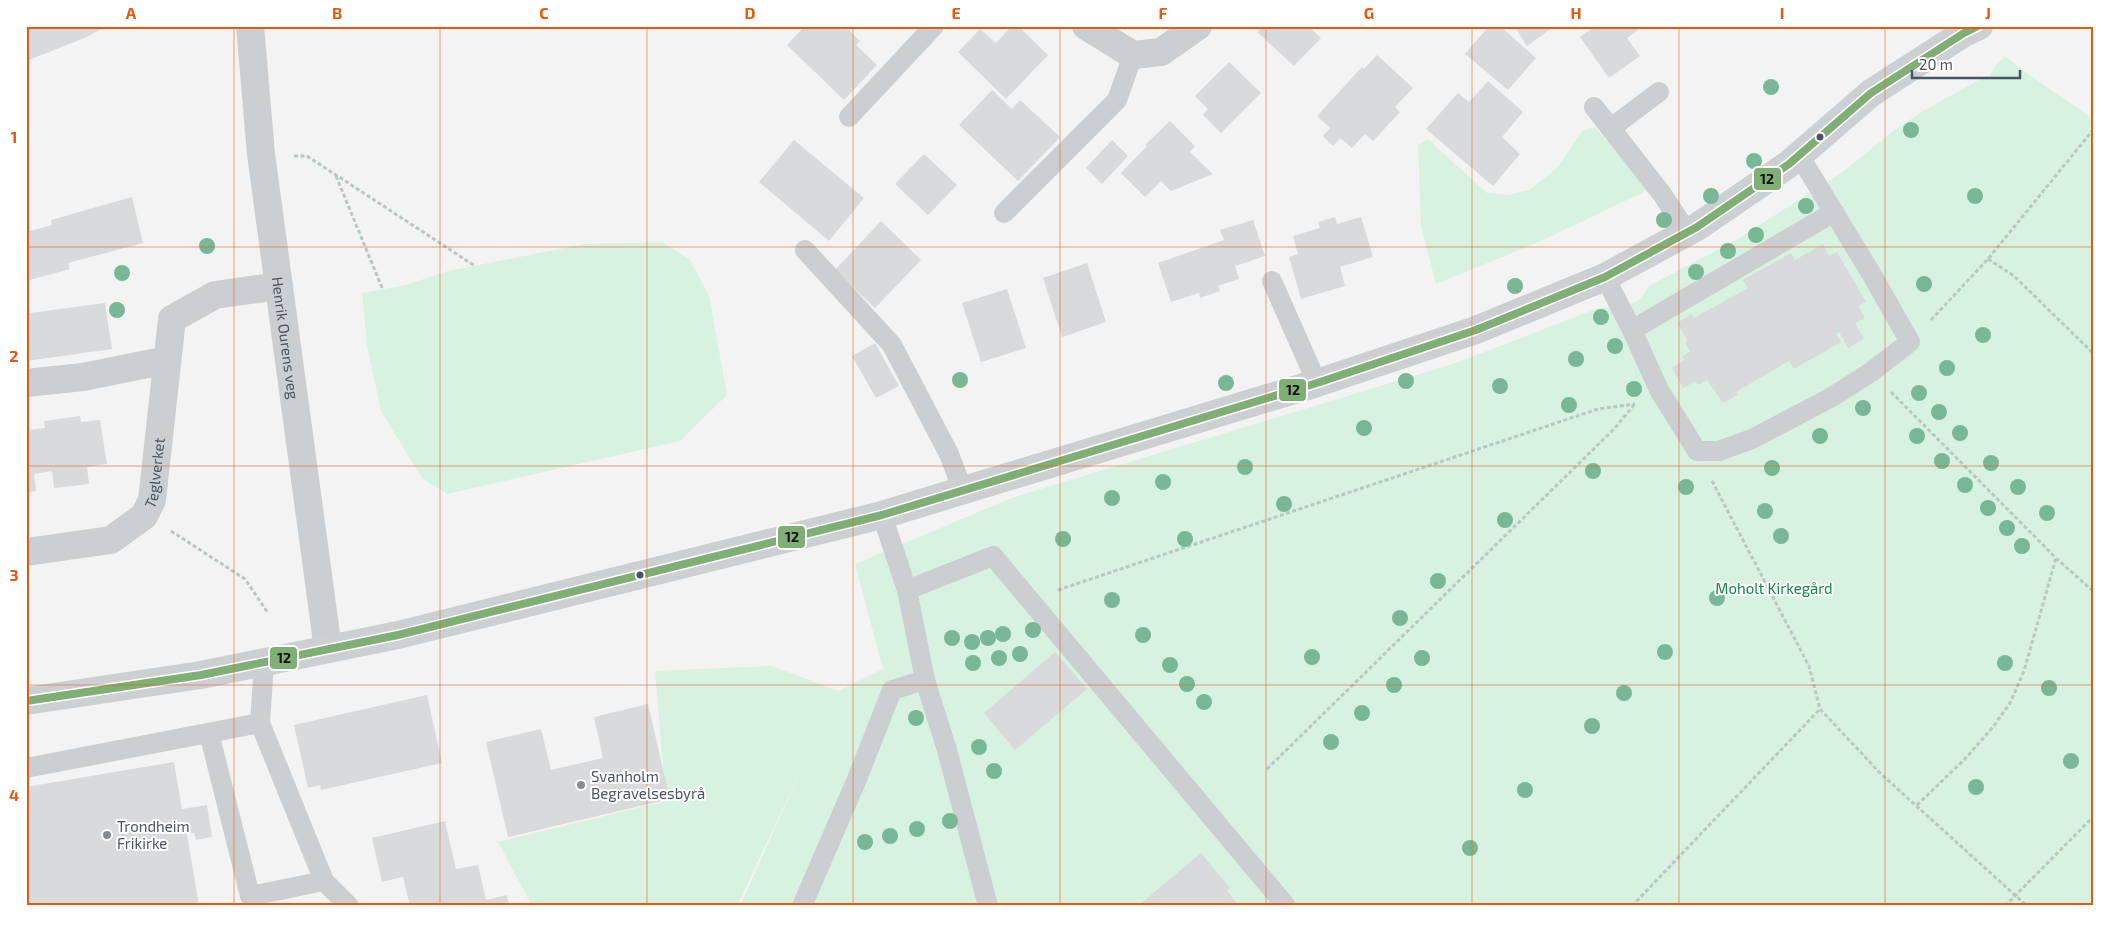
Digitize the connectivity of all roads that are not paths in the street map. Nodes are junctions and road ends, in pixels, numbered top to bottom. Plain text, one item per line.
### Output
1 (250, 26) edge
2 (934, 26) edge
3 (1086, 26) edge
4 (1198, 26) edge
5 (1967, 29) edge
6 (1133, 56) junction
7 (1659, 92) dead end
8 (1594, 107) dead end
9 (849, 118) dead end
10 (1611, 128) junction
11 (1799, 155) junction
12 (1834, 212) junction
13 (1004, 213) dead end
14 (1687, 232) junction
15 (805, 250) dead end
16 (1605, 277) junction
17 (1272, 281) dead end
18 (279, 286) junction
19 (1632, 330) junction
20 (167, 360) junction
21 (26, 383) edge
22 (1317, 383) junction
23 (963, 491) junction
24 (882, 515) junction
25 (26, 552) edge
26 (907, 590) junction
27 (328, 649) junction
28 (264, 663) junction
29 (925, 680) junction
30 (26, 702) edge
31 (260, 723) junction
32 (209, 733) junction
33 (26, 768) edge
34 (324, 881) junction
35 (349, 906) edge
36 (802, 906) edge
37 (988, 906) edge
38 (1286, 906) edge

1 - 18 street, Henrik Ourens veg
2 - 9 lane
3 - 6 street
4 - 6 street
5 - 11 street
6 - 13 lane
7 - 10 lane
8 - 10 lane
10 - 14 lane
11 - 12 lane
11 - 14 street
12 - 19 lane
12 - 19 lane
14 - 16 street
15 - 23 lane
16 - 19 lane
16 - 22 street
17 - 22 lane
18 - 20 street, Teglverket
18 - 27 street, Henrik Ourens veg
20 - 21 street
20 - 25 street, Teglverket
22 - 23 street
23 - 24 street
24 - 26 lane
24 - 27 street
26 - 29 lane
26 - 38 lane
27 - 28 street
28 - 30 street
28 - 31 lane
29 - 36 lane
29 - 37 lane
31 - 32 lane
31 - 34 lane
32 - 33 lane
32 - 34 lane
34 - 35 lane

